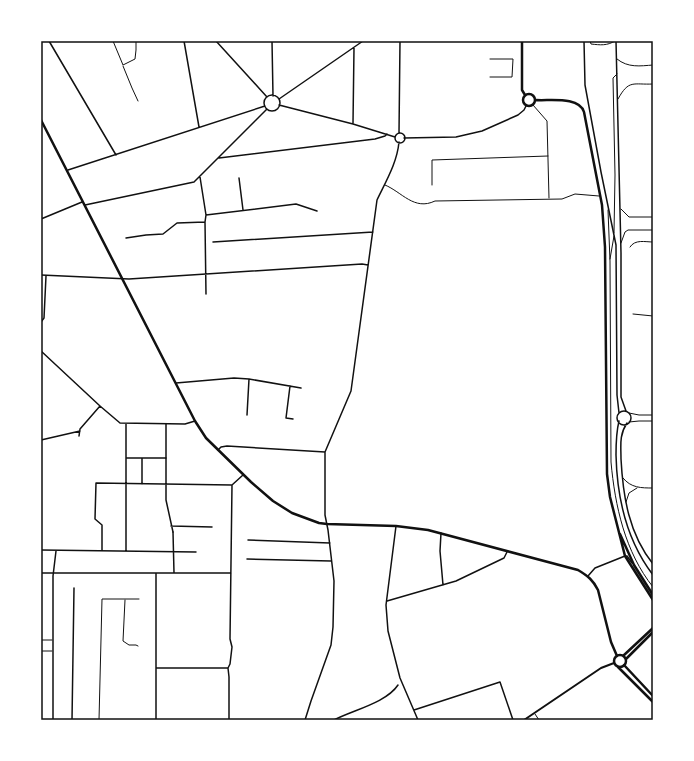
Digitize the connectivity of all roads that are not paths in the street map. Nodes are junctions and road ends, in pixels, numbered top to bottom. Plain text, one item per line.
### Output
1 (49, 41) edge
2 (113, 41) edge
3 (136, 41) edge
4 (184, 41) edge
5 (216, 41) edge
6 (272, 41) edge
7 (363, 41) edge
8 (400, 41) edge
9 (522, 41) edge
10 (584, 41) edge
11 (590, 41) edge
12 (608, 41) edge
13 (616, 41) edge
14 (608, 45) junction
15 (354, 48) junction
16 (490, 59) dead end
17 (617, 59) junction
18 (123, 65) junction
19 (653, 65) edge
20 (617, 74) junction
21 (490, 77) dead end
22 (653, 84) edge
23 (525, 95) junction
24 (273, 96) junction
25 (267, 97) junction
26 (278, 99) junction
27 (618, 99) junction
28 (138, 100) dead end
29 (536, 100) junction
30 (279, 105) junction
31 (533, 105) junction
32 (265, 106) junction
33 (526, 106) junction
34 (267, 109) junction
35 (41, 120) edge
36 (353, 124) junction
37 (199, 128) junction
38 (399, 133) junction
39 (387, 134) junction
40 (395, 137) junction
41 (404, 138) junction
42 (399, 142) junction
43 (116, 155) junction
44 (548, 156) junction
45 (219, 158) junction
46 (68, 170) junction
47 (200, 177) junction
48 (239, 178) dead end
49 (384, 185) junction
50 (432, 185) dead end
51 (601, 196) junction
52 (549, 199) junction
53 (84, 203) junction
54 (620, 208) junction
55 (608, 210) junction
56 (243, 211) junction
57 (318, 211) dead end
58 (206, 215) junction
59 (653, 217) edge
60 (41, 219) edge
61 (204, 222) junction
62 (653, 230) edge
63 (373, 232) junction
64 (614, 237) junction
65 (126, 238) dead end
66 (213, 242) dead end
67 (653, 242) edge
68 (621, 243) junction
69 (630, 247) dead end
70 (610, 262) junction
71 (369, 265) junction
72 (206, 274) junction
73 (41, 275) edge
74 (46, 276) junction
75 (122, 279) junction
76 (206, 294) dead end
77 (633, 314) dead end
78 (653, 316) edge
79 (41, 322) edge
80 (41, 351) edge
81 (249, 379) junction
82 (176, 383) junction
83 (290, 386) junction
84 (301, 388) dead end
85 (100, 406) junction
86 (628, 412) junction
87 (619, 413) junction
88 (247, 415) dead end
89 (653, 415) edge
90 (294, 419) dead end
91 (195, 421) junction
92 (618, 421) junction
93 (653, 421) edge
94 (628, 423) junction
95 (126, 424) junction
96 (166, 424) junction
97 (80, 431) junction
98 (79, 436) dead end
99 (41, 440) edge
100 (218, 450) junction
101 (325, 452) junction
102 (126, 458) junction
103 (142, 458) junction
104 (166, 458) junction
105 (244, 475) junction
106 (622, 478) junction
107 (126, 484) junction
108 (142, 484) junction
109 (166, 484) junction
110 (232, 485) junction
111 (638, 488) junction
112 (653, 488) edge
113 (626, 502) junction
114 (327, 524) junction
115 (171, 526) junction
116 (396, 526) junction
117 (617, 526) junction
118 (212, 527) dead end
119 (441, 533) junction
120 (248, 540) dead end
121 (330, 543) junction
122 (41, 550) edge
123 (56, 551) junction
124 (102, 551) junction
125 (126, 551) junction
126 (173, 551) junction
127 (196, 552) dead end
128 (507, 552) junction
129 (625, 556) junction
130 (247, 559) dead end
131 (332, 562) junction
132 (653, 564) edge
133 (634, 565) junction
134 (53, 572) junction
135 (41, 573) edge
136 (156, 573) junction
137 (174, 573) junction
138 (231, 573) junction
139 (653, 575) edge
140 (588, 576) junction
141 (443, 585) junction
142 (74, 588) dead end
143 (653, 588) edge
144 (653, 595) edge
145 (125, 599) junction
146 (139, 599) dead end
147 (653, 600) edge
148 (387, 601) junction
149 (653, 628) edge
150 (653, 632) edge
151 (41, 640) edge
152 (53, 640) junction
153 (138, 646) dead end
154 (41, 651) edge
155 (53, 651) junction
156 (617, 656) junction
157 (623, 656) junction
158 (626, 659) junction
159 (614, 663) junction
160 (624, 665) junction
161 (618, 667) junction
162 (157, 668) junction
163 (228, 668) junction
164 (398, 685) dead end
165 (652, 695) edge
166 (653, 702) edge
167 (414, 710) junction
168 (534, 713) junction
169 (53, 720) edge
170 (72, 720) edge
171 (99, 720) edge
172 (156, 720) edge
173 (229, 720) edge
174 (305, 720) edge
175 (334, 720) edge
176 (418, 720) edge
177 (513, 720) edge
178 (524, 720) edge
179 (539, 720) edge

1 - 43 street
2 - 18 lane
3 - 18 lane
4 - 37 street
5 - 25 street
6 - 24 street
7 - 15 street
8 - 38 street
9 - 23 main road
10 - 55 street
11 - 14 lane
12 - 14 lane
13 - 14 lane
13 - 17 street
15 - 26 street
15 - 36 street
16 - 21 lane
17 - 19 lane
17 - 20 street
18 - 28 lane
20 - 27 street
20 - 64 lane
22 - 27 lane
23 - 29 main road
23 - 33 main road
24 - 25 street
24 - 26 street
25 - 32 street
26 - 30 street
27 - 54 street
29 - 31 main road
29 - 51 main road
30 - 34 street
30 - 36 street
31 - 33 main road
31 - 44 lane
32 - 34 street
32 - 37 street
33 - 41 street
34 - 45 street
35 - 46 main road
36 - 39 street
37 - 43 street
38 - 40 street
38 - 41 street
39 - 40 street
39 - 45 street
40 - 42 street
41 - 42 street
42 - 49 street
43 - 46 street
44 - 50 lane
44 - 52 lane
45 - 47 street
46 - 53 main road
47 - 53 street
47 - 58 street
48 - 56 street
49 - 52 lane
49 - 63 street
51 - 52 lane
51 - 117 main road
53 - 60 street
53 - 75 main road
54 - 59 lane
54 - 68 street
55 - 64 street
55 - 70 lane
56 - 57 street
56 - 58 street
58 - 61 street
61 - 65 street
61 - 72 street
62 - 68 lane
63 - 66 street
63 - 71 street
64 - 70 lane
64 - 87 street
67 - 69 lane
68 - 86 street
70 - 143 lane
71 - 72 street
71 - 101 street
72 - 75 street
72 - 76 street
73 - 74 street
74 - 75 street
74 - 79 street
75 - 82 main road
77 - 78 lane
80 - 85 street
81 - 82 street
81 - 83 street
81 - 88 street
82 - 91 main road
83 - 84 street
83 - 90 street
85 - 95 street
85 - 97 street
86 - 87 street
86 - 89 lane
86 - 94 street
87 - 92 street
91 - 96 street
91 - 100 main road
92 - 94 street
92 - 139 street
93 - 94 lane
94 - 106 street
95 - 96 street
95 - 102 street
96 - 104 street
97 - 98 street
97 - 99 street
100 - 101 street
100 - 105 main road
101 - 114 street
102 - 103 street
102 - 107 street
103 - 104 street
103 - 108 street
104 - 109 street
105 - 110 street
105 - 114 main road
106 - 111 lane
106 - 113 street
107 - 108 street
107 - 124 street
107 - 125 street
108 - 109 street
109 - 110 street
109 - 115 street
110 - 138 street
111 - 112 lane
111 - 113 lane
113 - 132 street
114 - 116 main road
114 - 121 street
115 - 118 street
115 - 126 street
116 - 119 main road
116 - 148 street
117 - 129 main road
117 - 133 main road
119 - 128 main road
119 - 141 street
120 - 121 street
121 - 131 street
122 - 123 street
123 - 124 street
123 - 134 street
124 - 125 street
125 - 126 street
126 - 127 street
126 - 137 street
128 - 140 main road
128 - 141 street
129 - 133 street
129 - 140 street
129 - 147 main road
130 - 131 street
131 - 174 street
133 - 144 main road
134 - 135 street
134 - 136 street
134 - 152 street
136 - 137 street
136 - 162 street
137 - 138 street
138 - 163 street
140 - 156 main road
141 - 148 street
142 - 170 street
145 - 146 lane
145 - 153 lane
145 - 171 lane
148 - 167 street
149 - 157 main road
150 - 158 main road
151 - 152 lane
152 - 155 street
154 - 155 lane
155 - 169 street
156 - 157 main road
156 - 159 main road
157 - 158 main road
158 - 160 main road
159 - 161 main road
159 - 168 street
160 - 161 main road
160 - 165 main road
161 - 166 main road
162 - 163 street
162 - 172 street
163 - 173 street
164 - 175 street
167 - 176 street
167 - 177 street
168 - 178 street
168 - 179 lane

